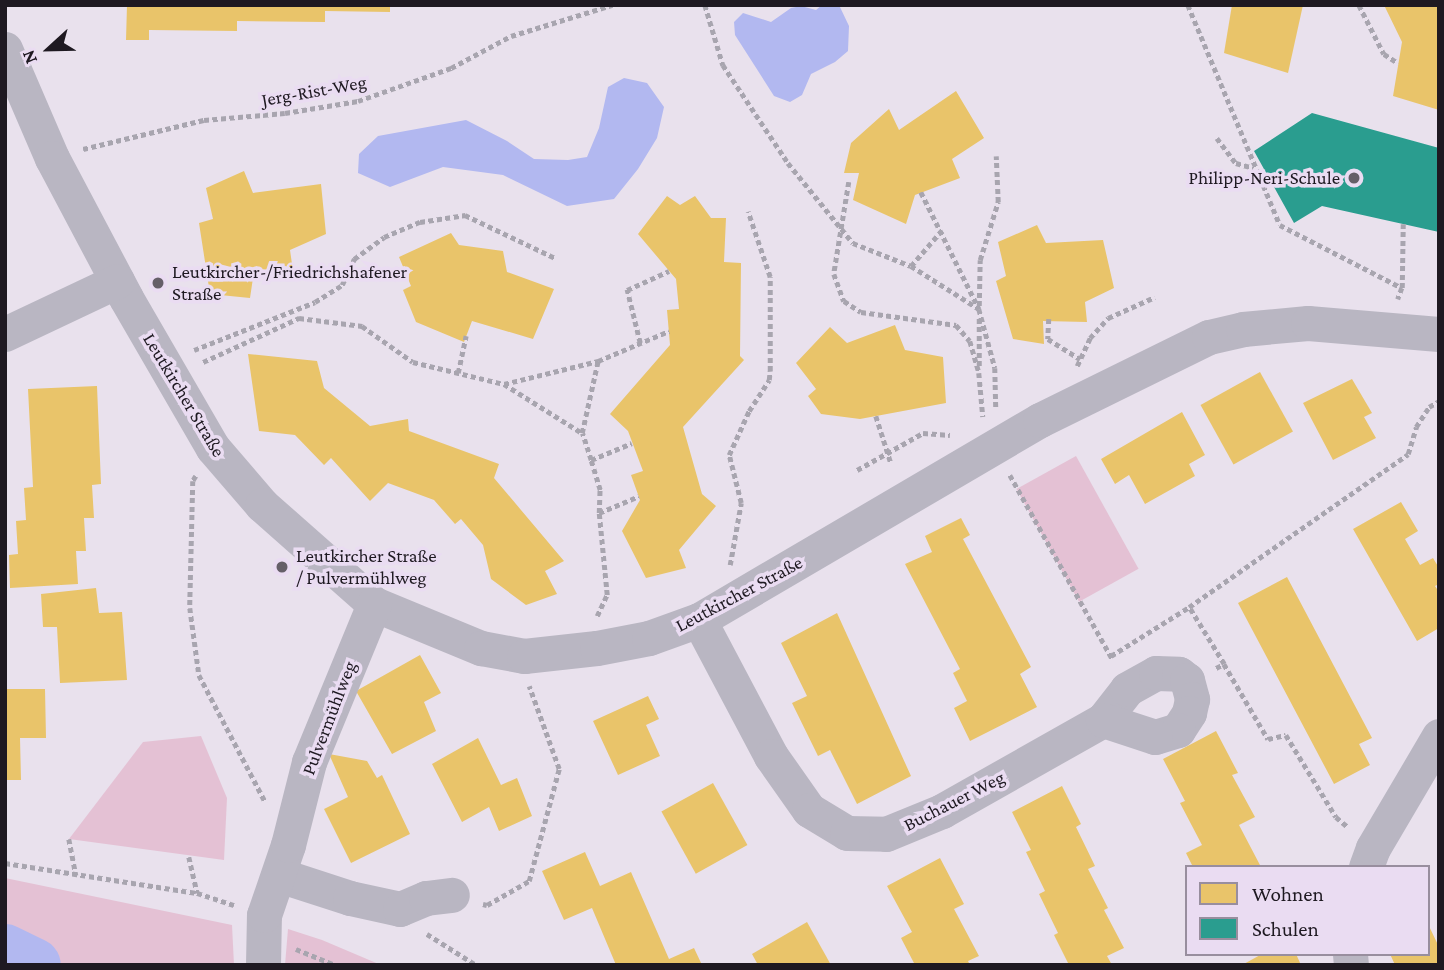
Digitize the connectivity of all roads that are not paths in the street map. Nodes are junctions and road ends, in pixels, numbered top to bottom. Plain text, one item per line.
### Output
1 (5, 49) edge
2 (117, 281) junction
3 (5, 334) edge
4 (1439, 334) edge
5 (374, 604) junction
6 (699, 620) junction
7 (1103, 720) junction
8 (1439, 736) edge
9 (1370, 858) edge
10 (284, 860) junction
11 (452, 895) road end
12 (263, 965) edge

1 - 2 street, Leutkircher Straße
2 - 3 street
2 - 5 street, Leutkircher Straße
4 - 6 street, Leutkircher Straße
5 - 6 street, Leutkircher Straße
5 - 10 street, Pulvermühlweg
6 - 7 street, Buchauer Weg
7 - 7 street, Buchauer Weg
8 - 9 street
10 - 11 street
10 - 12 street, Pulvermühlweg

